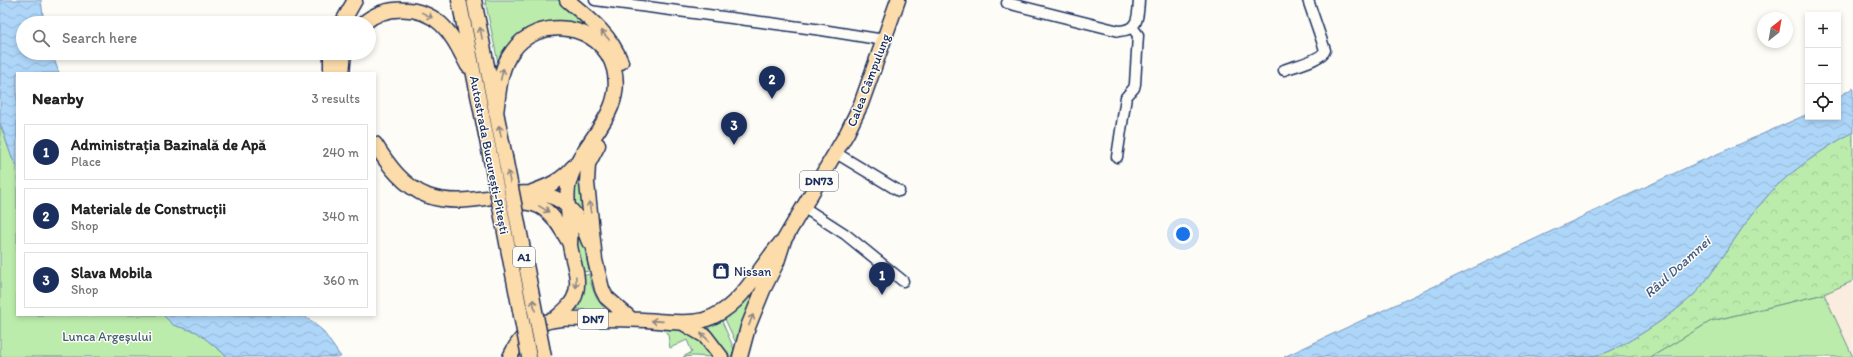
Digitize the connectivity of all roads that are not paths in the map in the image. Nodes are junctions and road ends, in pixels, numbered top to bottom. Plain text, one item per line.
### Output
1 (355, 0) edge
2 (459, 0) edge
3 (474, 0) edge
4 (567, 0) edge
5 (595, 0) edge
6 (898, 0) edge
7 (1139, 0) edge
8 (1308, 0) edge
9 (1007, 3) dead end
10 (346, 16) edge
11 (375, 16) edge
12 (1132, 27) junction
13 (884, 40) junction
14 (331, 60) edge
15 (343, 60) edge
16 (1284, 70) dead end
17 (331, 72) edge
18 (342, 72) edge
19 (475, 80) junction
20 (496, 113) junction
21 (376, 146) edge
22 (836, 153) junction
23 (580, 157) junction
24 (1117, 157) dead end
25 (376, 159) edge
26 (899, 191) dead end
27 (530, 192) junction
28 (567, 206) junction
29 (803, 207) junction
30 (784, 240) junction
31 (570, 244) junction
32 (595, 260) junction
33 (903, 281) dead end
34 (556, 318) junction
35 (631, 319) junction
36 (683, 323) junction
37 (510, 357) edge
38 (529, 357) edge
39 (544, 357) edge
40 (721, 357) edge
41 (740, 357) edge

1 - 10 highway
2 - 19 highway, Autostrada București-Pitești / A1
20 -> 3 highway, Autostrada București-Pitești / A1
32 -> 4 highway
5 - 13 street
6 - 13 highway, Calea Câmpulung / DN73
7 - 12 street
8 - 16 street
9 - 12 street
11 -> 19 highway
12 - 24 street
13 - 22 highway, Calea Câmpulung / DN73
14 - 17 highway
15 - 18 highway
19 - 38 highway, Autostrada București-Pitești / A1, bridge
20 -> 23 highway
39 -> 20 highway, Autostrada București-Pitești / A1, bridge
21 - 27 highway
22 - 26 street
22 - 29 highway, Calea Câmpulung / DN73
23 - 27 highway
23 - 28 highway
25 -> 31 highway
27 - 28 highway
28 - 31 highway
28 - 32 highway
29 - 30 highway, Calea Câmpulung / DN73
29 - 33 street
30 - 36 highway, Calea Câmpulung
41 -> 30 highway, Calea Câmpulung
31 -> 34 highway
32 - 35 highway
34 - 35 highway, Calea Câmpulung / DN7
34 - 37 highway, Calea Câmpulung / DN7
36 -> 35 highway, Calea Câmpulung / DN7
40 -> 36 highway, DN7

